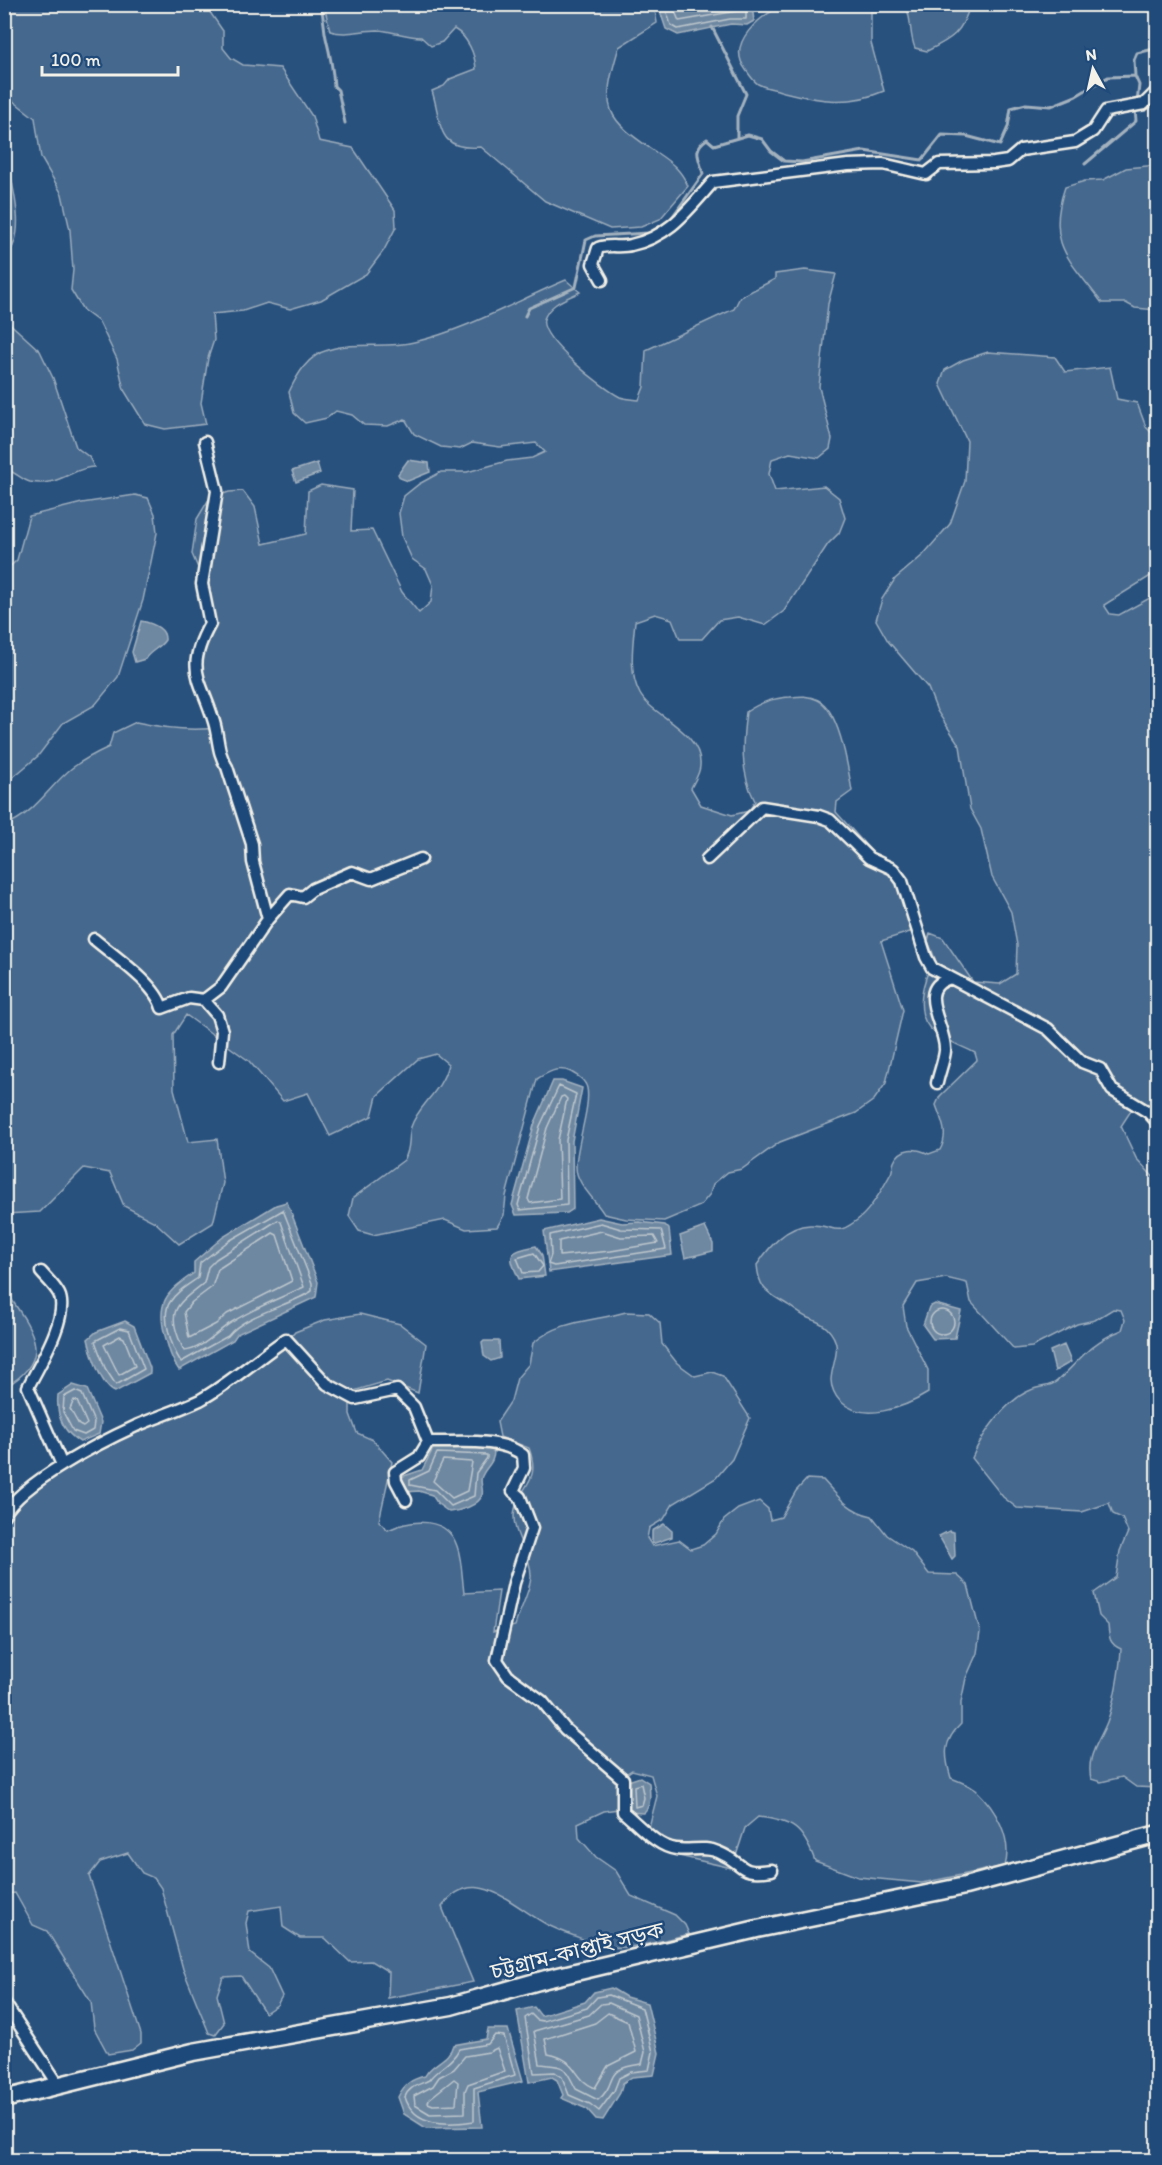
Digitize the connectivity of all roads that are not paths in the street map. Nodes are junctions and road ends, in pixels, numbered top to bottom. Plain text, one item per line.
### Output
1 (1158, 90) edge
2 (602, 280) dead end
3 (205, 442) dead end
4 (422, 859) dead end
5 (707, 859) dead end
6 (268, 919) junction
7 (94, 939) dead end
8 (951, 978) junction
9 (204, 1000) junction
10 (219, 1062) dead end
11 (937, 1083) dead end
12 (1158, 1123) edge
13 (41, 1272) dead end
14 (428, 1442) junction
15 (62, 1465) junction
16 (406, 1500) dead end
17 (4, 1515) edge
18 (1158, 1834) edge
19 (772, 1870) dead end
20 (4, 2002) edge
21 (58, 2084) junction
22 (4, 2098) edge

1 - 2 street
3 - 6 street
4 - 6 street
5 - 8 street
6 - 9 street
7 - 9 street
8 - 11 street
8 - 12 street
9 - 10 street
13 - 15 street
14 - 15 street
14 - 16 street
14 - 19 street
15 - 17 street
18 - 21 main road, চট্টগ্রাম-কাপ্তাই সড়ক
20 - 21 street
21 - 22 main road, চট্টগ্রাম-কাপ্তাই সড়ক

